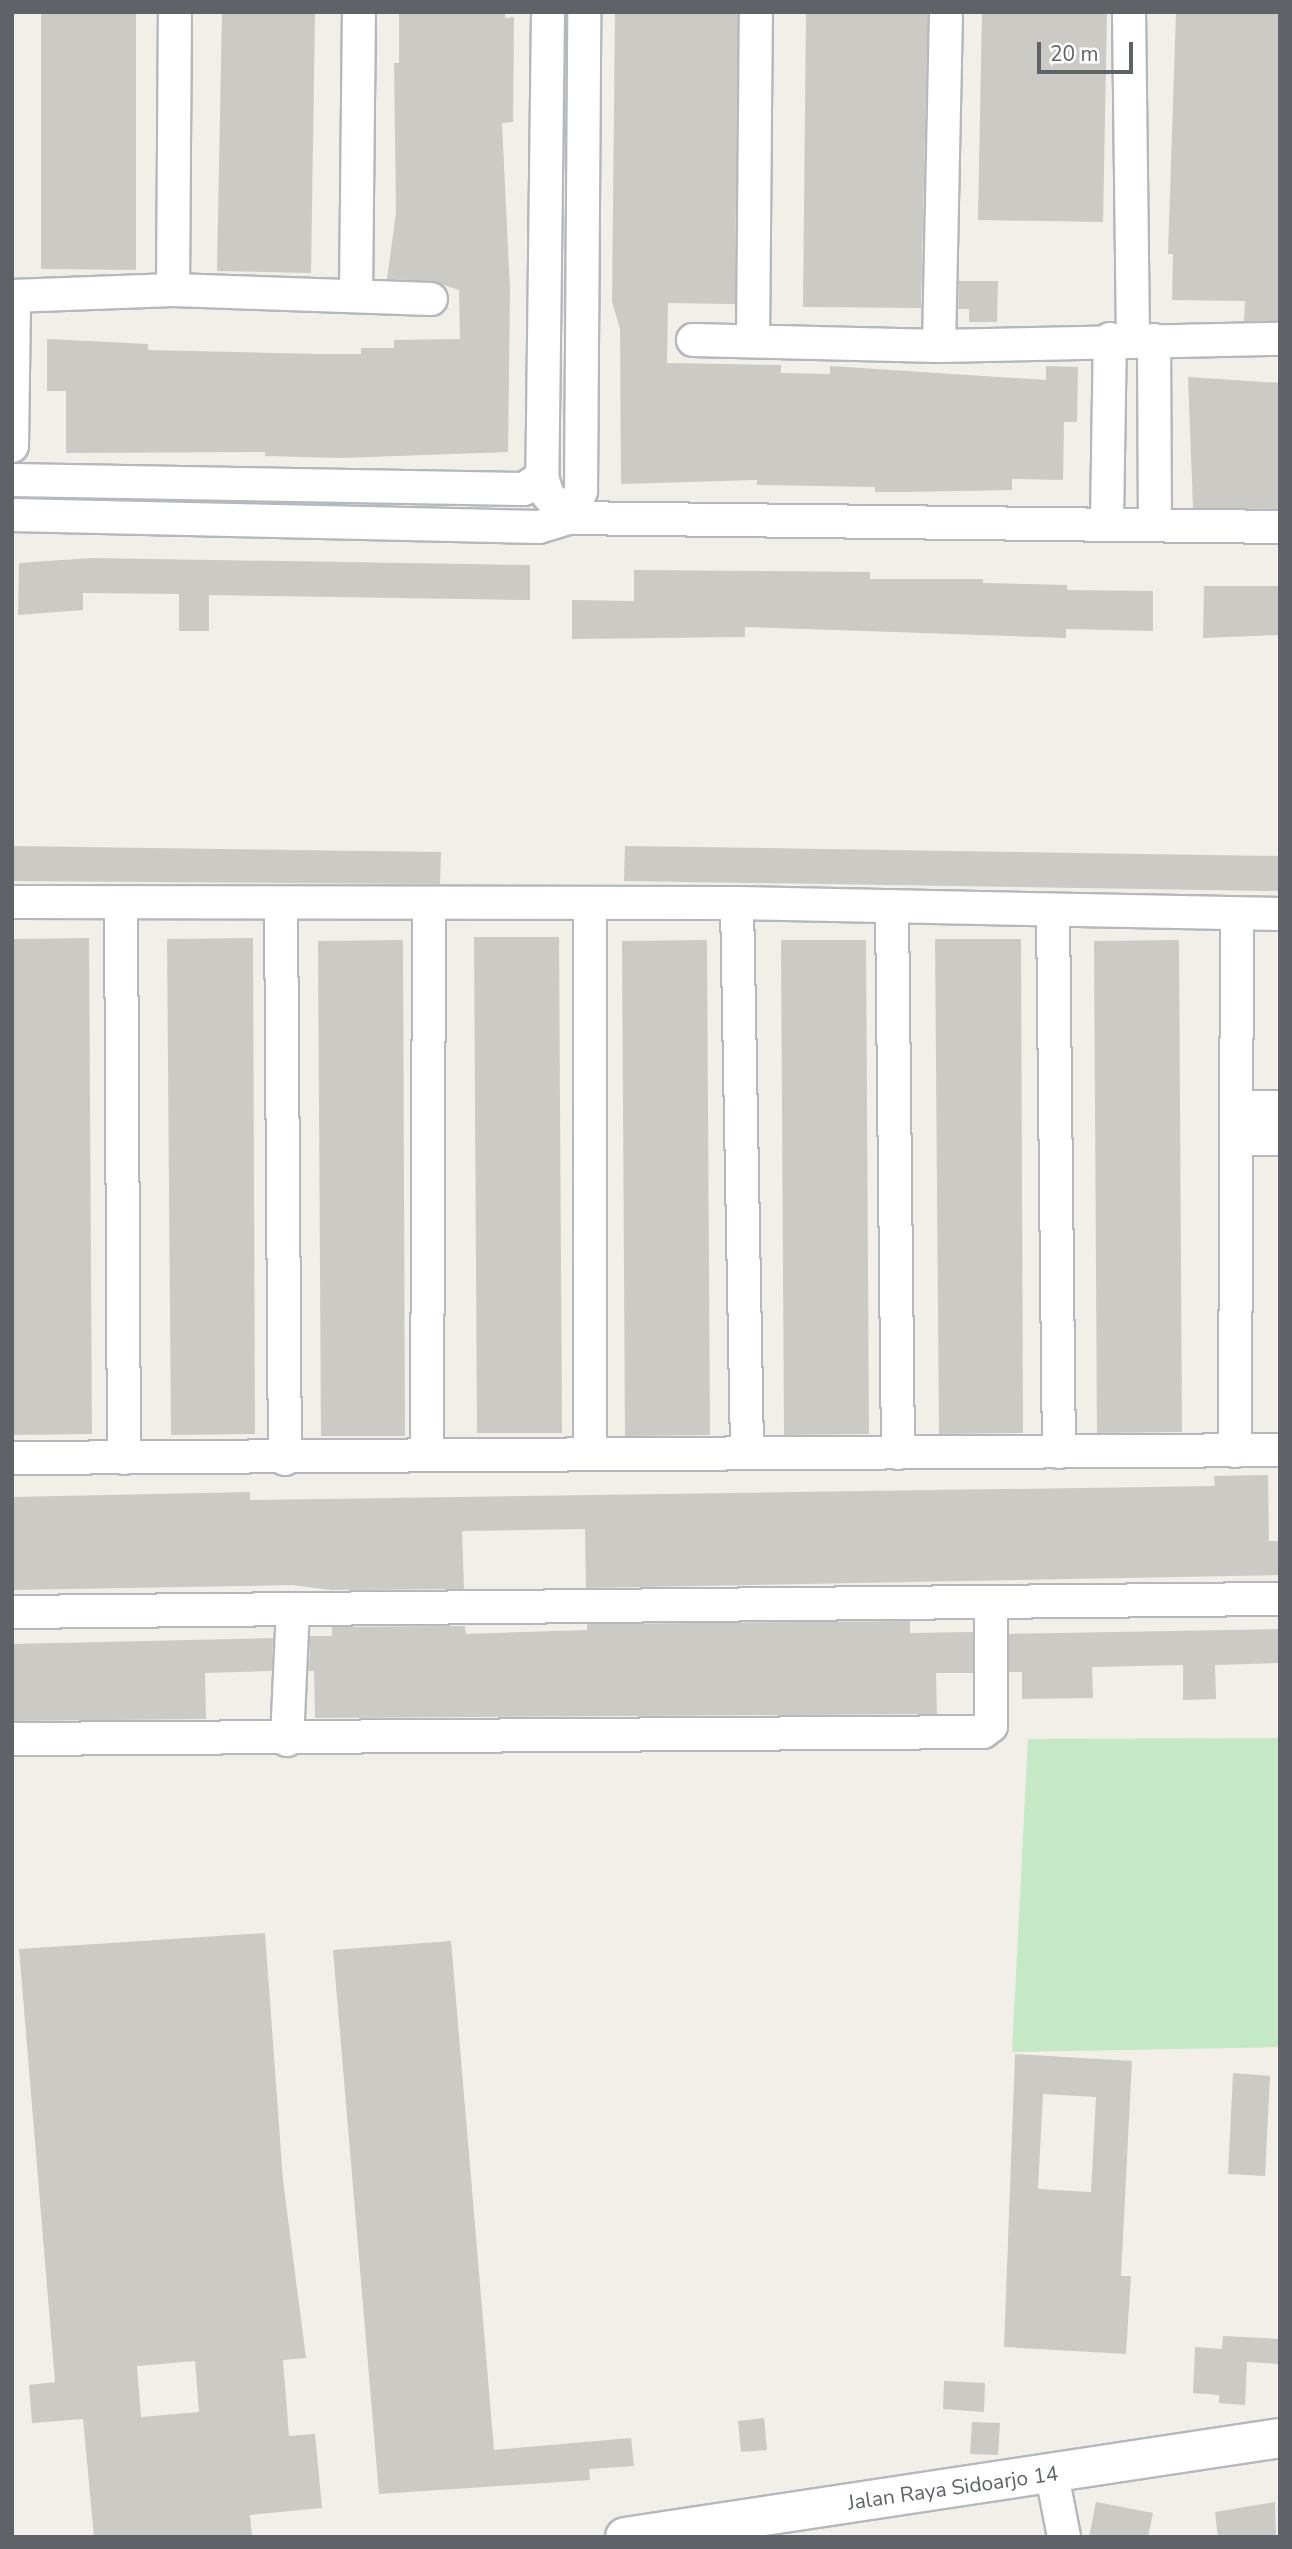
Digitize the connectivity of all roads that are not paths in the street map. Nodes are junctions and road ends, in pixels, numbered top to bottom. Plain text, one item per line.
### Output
1 (175, 12) edge
2 (359, 12) edge
3 (548, 12) edge
4 (584, 12) edge
5 (756, 12) edge
6 (946, 12) edge
7 (1129, 12) edge
8 (544, 265) junction
9 (582, 266) junction
10 (173, 290) junction
11 (356, 295) junction
12 (13, 296) edge
13 (431, 299) dead end
14 (1133, 339) junction
15 (1280, 339) edge
16 (693, 340) dead end
17 (753, 341) junction
18 (939, 345) junction
19 (12, 446) edge
20 (542, 477) junction
21 (12, 480) edge
22 (12, 493) edge
23 (13, 515) edge
24 (568, 517) junction
25 (1107, 521) junction
26 (1155, 522) junction
27 (1280, 527) edge
28 (12, 902) edge
29 (121, 903) junction
30 (737, 903) junction
31 (429, 905) junction
32 (281, 906) junction
33 (892, 906) junction
34 (590, 907) junction
35 (1053, 910) junction
36 (1237, 914) junction
37 (1280, 914) edge
38 (1239, 1107) junction
39 (1280, 1107) edge
40 (1238, 1139) junction
41 (1280, 1139) edge
42 (1280, 1450) edge
43 (590, 1451) junction
44 (747, 1451) junction
45 (1236, 1451) junction
46 (1059, 1452) junction
47 (898, 1453) junction
48 (427, 1454) junction
49 (12, 1458) edge
50 (124, 1458) junction
51 (285, 1459) junction
52 (1280, 1599) edge
53 (991, 1602) junction
54 (293, 1610) junction
55 (12, 1612) edge
56 (12, 1739) edge
57 (287, 1740) junction
58 (1280, 2438) edge
59 (1052, 2475) junction
60 (625, 2537) edge
61 (1064, 2537) edge

1 - 10 street
2 - 11 street
3 - 8 street
4 - 9 street
5 - 17 street
6 - 18 street
7 - 14 street
8 - 9 street
8 - 20 street
9 - 24 street
10 - 11 street
10 - 12 street
11 - 13 street
12 - 19 street
14 - 15 street
14 - 18 street
14 - 25 street
14 - 26 street
16 - 17 street
17 - 18 street
20 - 21 street
20 - 24 street
22 - 23 street
23 - 24 street
24 - 25 street
25 - 26 street
26 - 27 street
28 - 29 street
29 - 32 street
29 - 50 street
30 - 33 street
30 - 34 street
30 - 44 street
31 - 32 street
31 - 34 street
31 - 48 street
32 - 51 street
33 - 35 street
33 - 47 street
34 - 43 street
35 - 36 street
35 - 46 street
36 - 37 street
36 - 38 street
38 - 39 street
38 - 40 street
40 - 41 street
40 - 45 street
42 - 45 street
43 - 44 street
43 - 48 street
44 - 47 street
45 - 46 street
46 - 47 street
48 - 51 street
49 - 50 street
50 - 51 street
52 - 53 street
53 - 54 street
53 - 57 street
54 - 55 street
54 - 57 street
56 - 57 street
58 - 59 main road, Jalan Raya Sidoarjo 14
59 - 60 main road, Jalan Raya Sidoarjo 14
59 - 61 street

